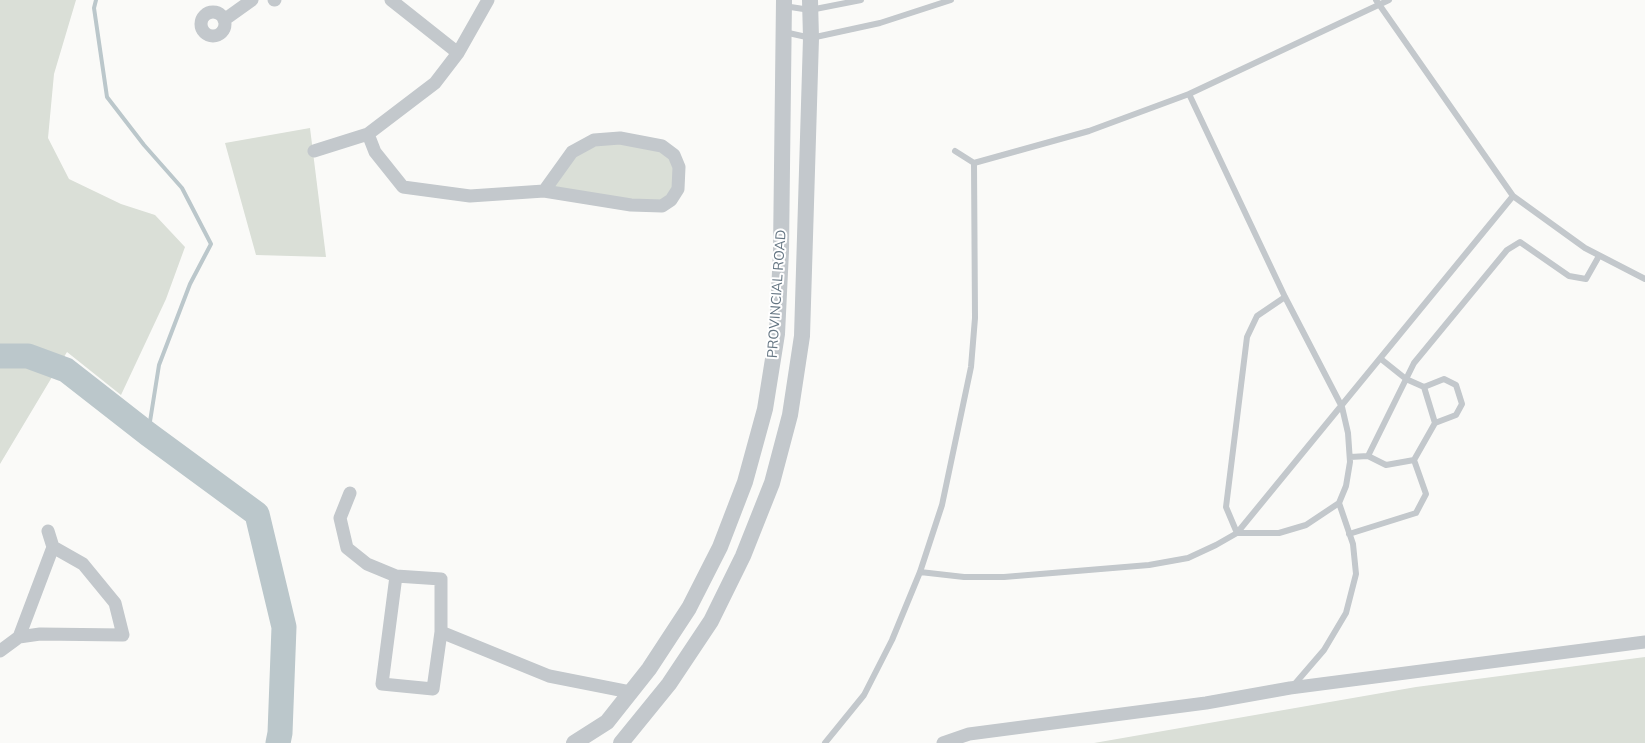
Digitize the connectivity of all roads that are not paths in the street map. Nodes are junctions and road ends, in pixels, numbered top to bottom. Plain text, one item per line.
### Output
1 (252, 0) edge
2 (391, 0) edge
3 (488, 0) edge
4 (861, 0) edge
5 (952, 0) edge
6 (1389, 0) edge
7 (784, 3) edge
8 (1378, 3) edge
9 (810, 5) edge
10 (224, 20) dead end
11 (784, 32) junction
12 (811, 38) junction
13 (458, 53) junction
14 (1189, 94) junction
15 (368, 134) junction
16 (314, 151) dead end
17 (955, 151) dead end
18 (974, 163) junction
19 (544, 191) junction
20 (1513, 196) junction
21 (1599, 256) junction
22 (1645, 279) edge
23 (1285, 297) junction
24 (1381, 359) junction
25 (1406, 379) junction
26 (1424, 387) junction
27 (1342, 407) junction
28 (1435, 423) junction
29 (1368, 456) junction
30 (1350, 457) junction
31 (752, 459) junction
32 (1414, 460) junction
33 (777, 465) junction
34 (350, 494) dead end
35 (1339, 503) junction
36 (48, 531) dead end
37 (1237, 533) junction
38 (1349, 534) junction
39 (53, 548) junction
40 (920, 572) junction
41 (396, 576) junction
42 (441, 632) junction
43 (19, 637) junction
44 (1645, 642) edge
45 (0, 651) edge
46 (1290, 688) junction
47 (630, 692) junction
48 (574, 743) edge
49 (621, 743) edge
50 (825, 743) edge
51 (943, 743) edge

1 - 10 street
2 - 13 street
3 - 13 street
4 - 9 lane
5 - 12 lane
6 - 8 lane
7 - 9 lane
7 - 11 street, PROVINCIAL ROAD
8 - 14 lane
8 - 20 lane
9 - 12 street, PROVINCIAL ROAD
11 - 12 lane
11 - 31 street, PROVINCIAL ROAD
12 - 33 street, PROVINCIAL ROAD
13 - 15 street
14 - 18 lane
14 - 23 lane
15 - 16 street
15 - 19 street
17 - 18 lane
18 - 40 lane
19 - 19 street
20 - 21 lane
20 - 24 lane
21 - 22 lane
21 - 25 lane
23 - 27 lane
23 - 37 lane
24 - 25 lane
24 - 27 lane
25 - 26 lane
25 - 29 lane
26 - 28 lane
26 - 28 lane
27 - 30 lane
27 - 37 lane
28 - 32 lane
29 - 30 lane
29 - 32 lane
30 - 35 lane
31 - 33 street
31 - 47 street, PROVINCIAL ROAD
32 - 38 lane
33 - 49 street, PROVINCIAL ROAD
34 - 41 street
35 - 37 lane
35 - 38 lane
36 - 39 street
37 - 40 lane
38 - 46 lane
39 - 43 street
39 - 43 street
40 - 50 lane
41 - 42 street
41 - 42 street
42 - 47 street
43 - 45 street
44 - 46 street
46 - 51 street
47 - 48 street, PROVINCIAL ROAD

